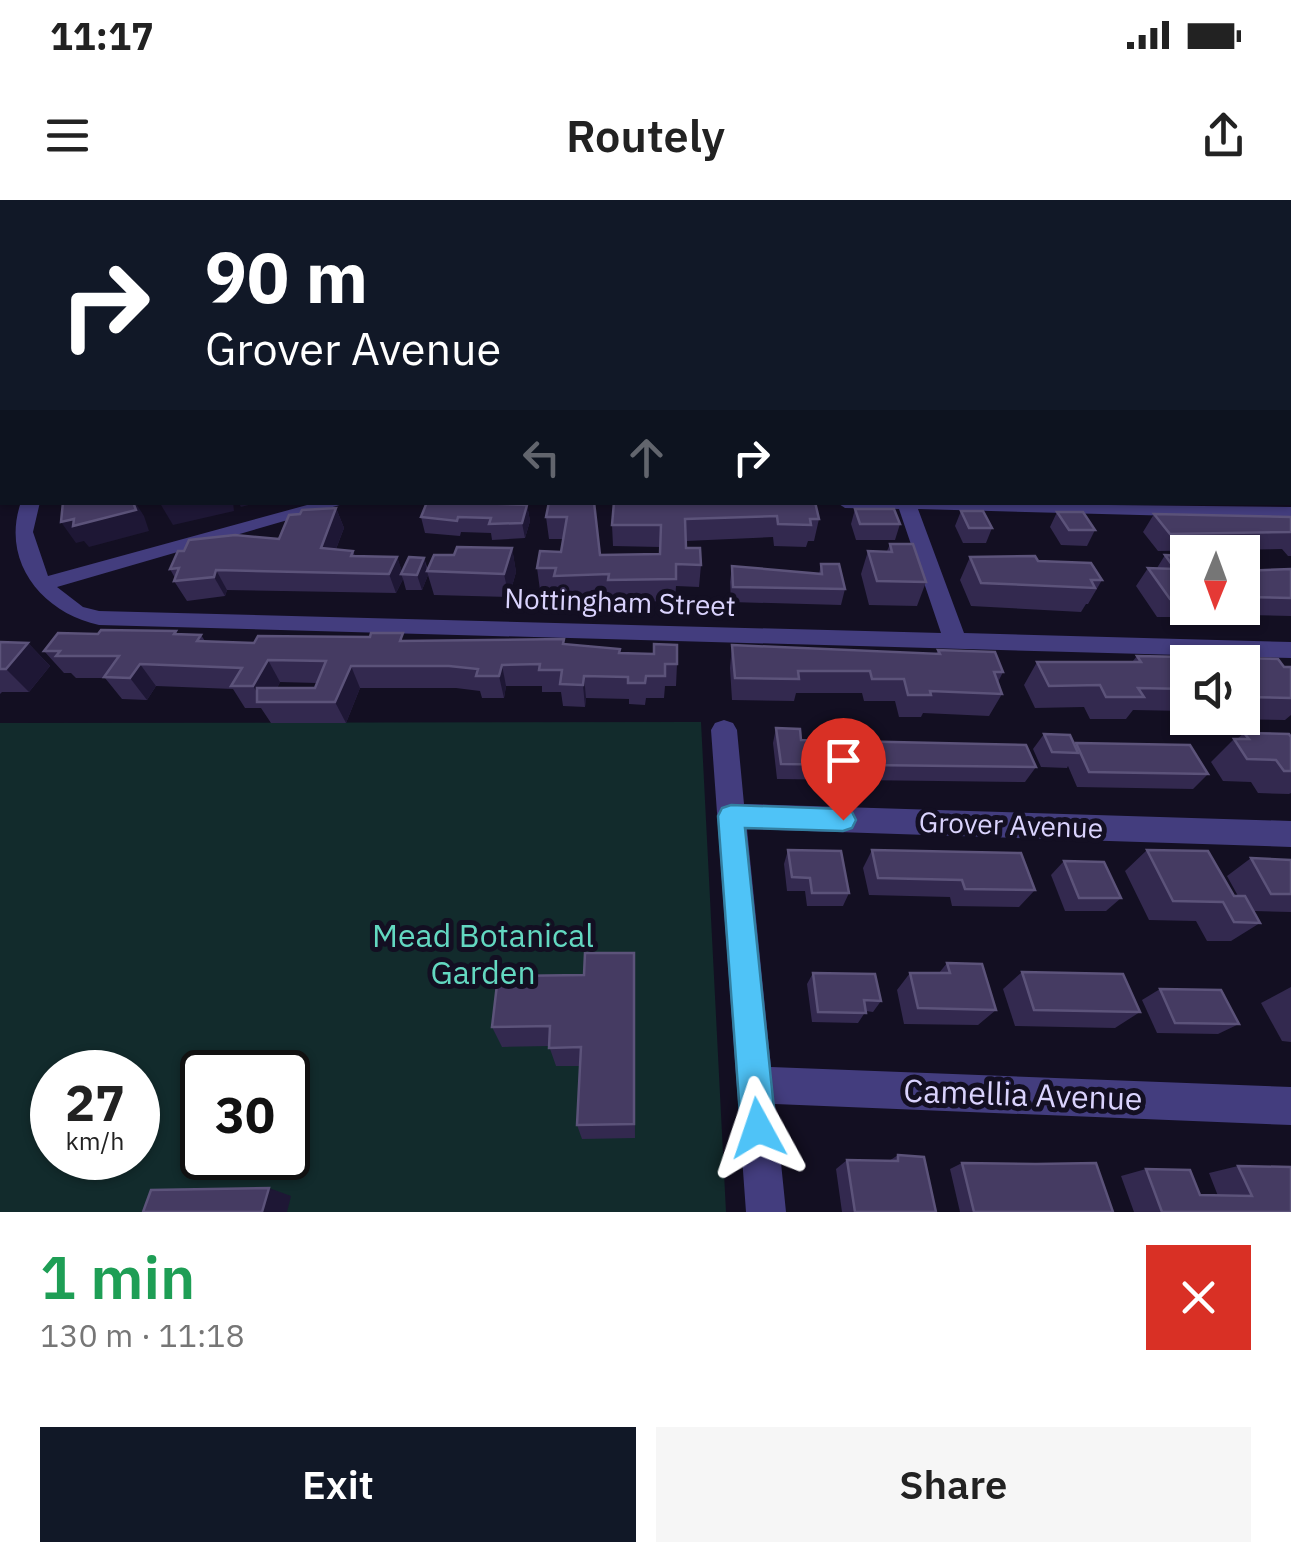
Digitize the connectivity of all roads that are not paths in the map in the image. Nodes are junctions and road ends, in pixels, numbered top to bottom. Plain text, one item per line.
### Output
1 (27, 505) edge
2 (29, 505) edge
3 (331, 505) edge
4 (907, 505) edge
5 (983, 505) edge
6 (1291, 513) edge
7 (4, 516) dead end
8 (44, 584) junction
9 (956, 641) junction
10 (1291, 650) edge
11 (724, 730) dead end
12 (731, 816) junction
13 (1291, 834) edge
14 (754, 1085) junction
15 (1291, 1106) edge
16 (766, 1212) edge

1 - 7 street
2 - 8 street, Nottingham Street
3 - 8 street
4 - 9 street
5 - 6 street
8 - 9 street, Nottingham Street
9 - 10 street, Nottingham Street
11 - 12 street
12 - 13 street, Grover Avenue
12 - 14 street
14 - 15 street, Camellia Avenue
14 - 16 street

